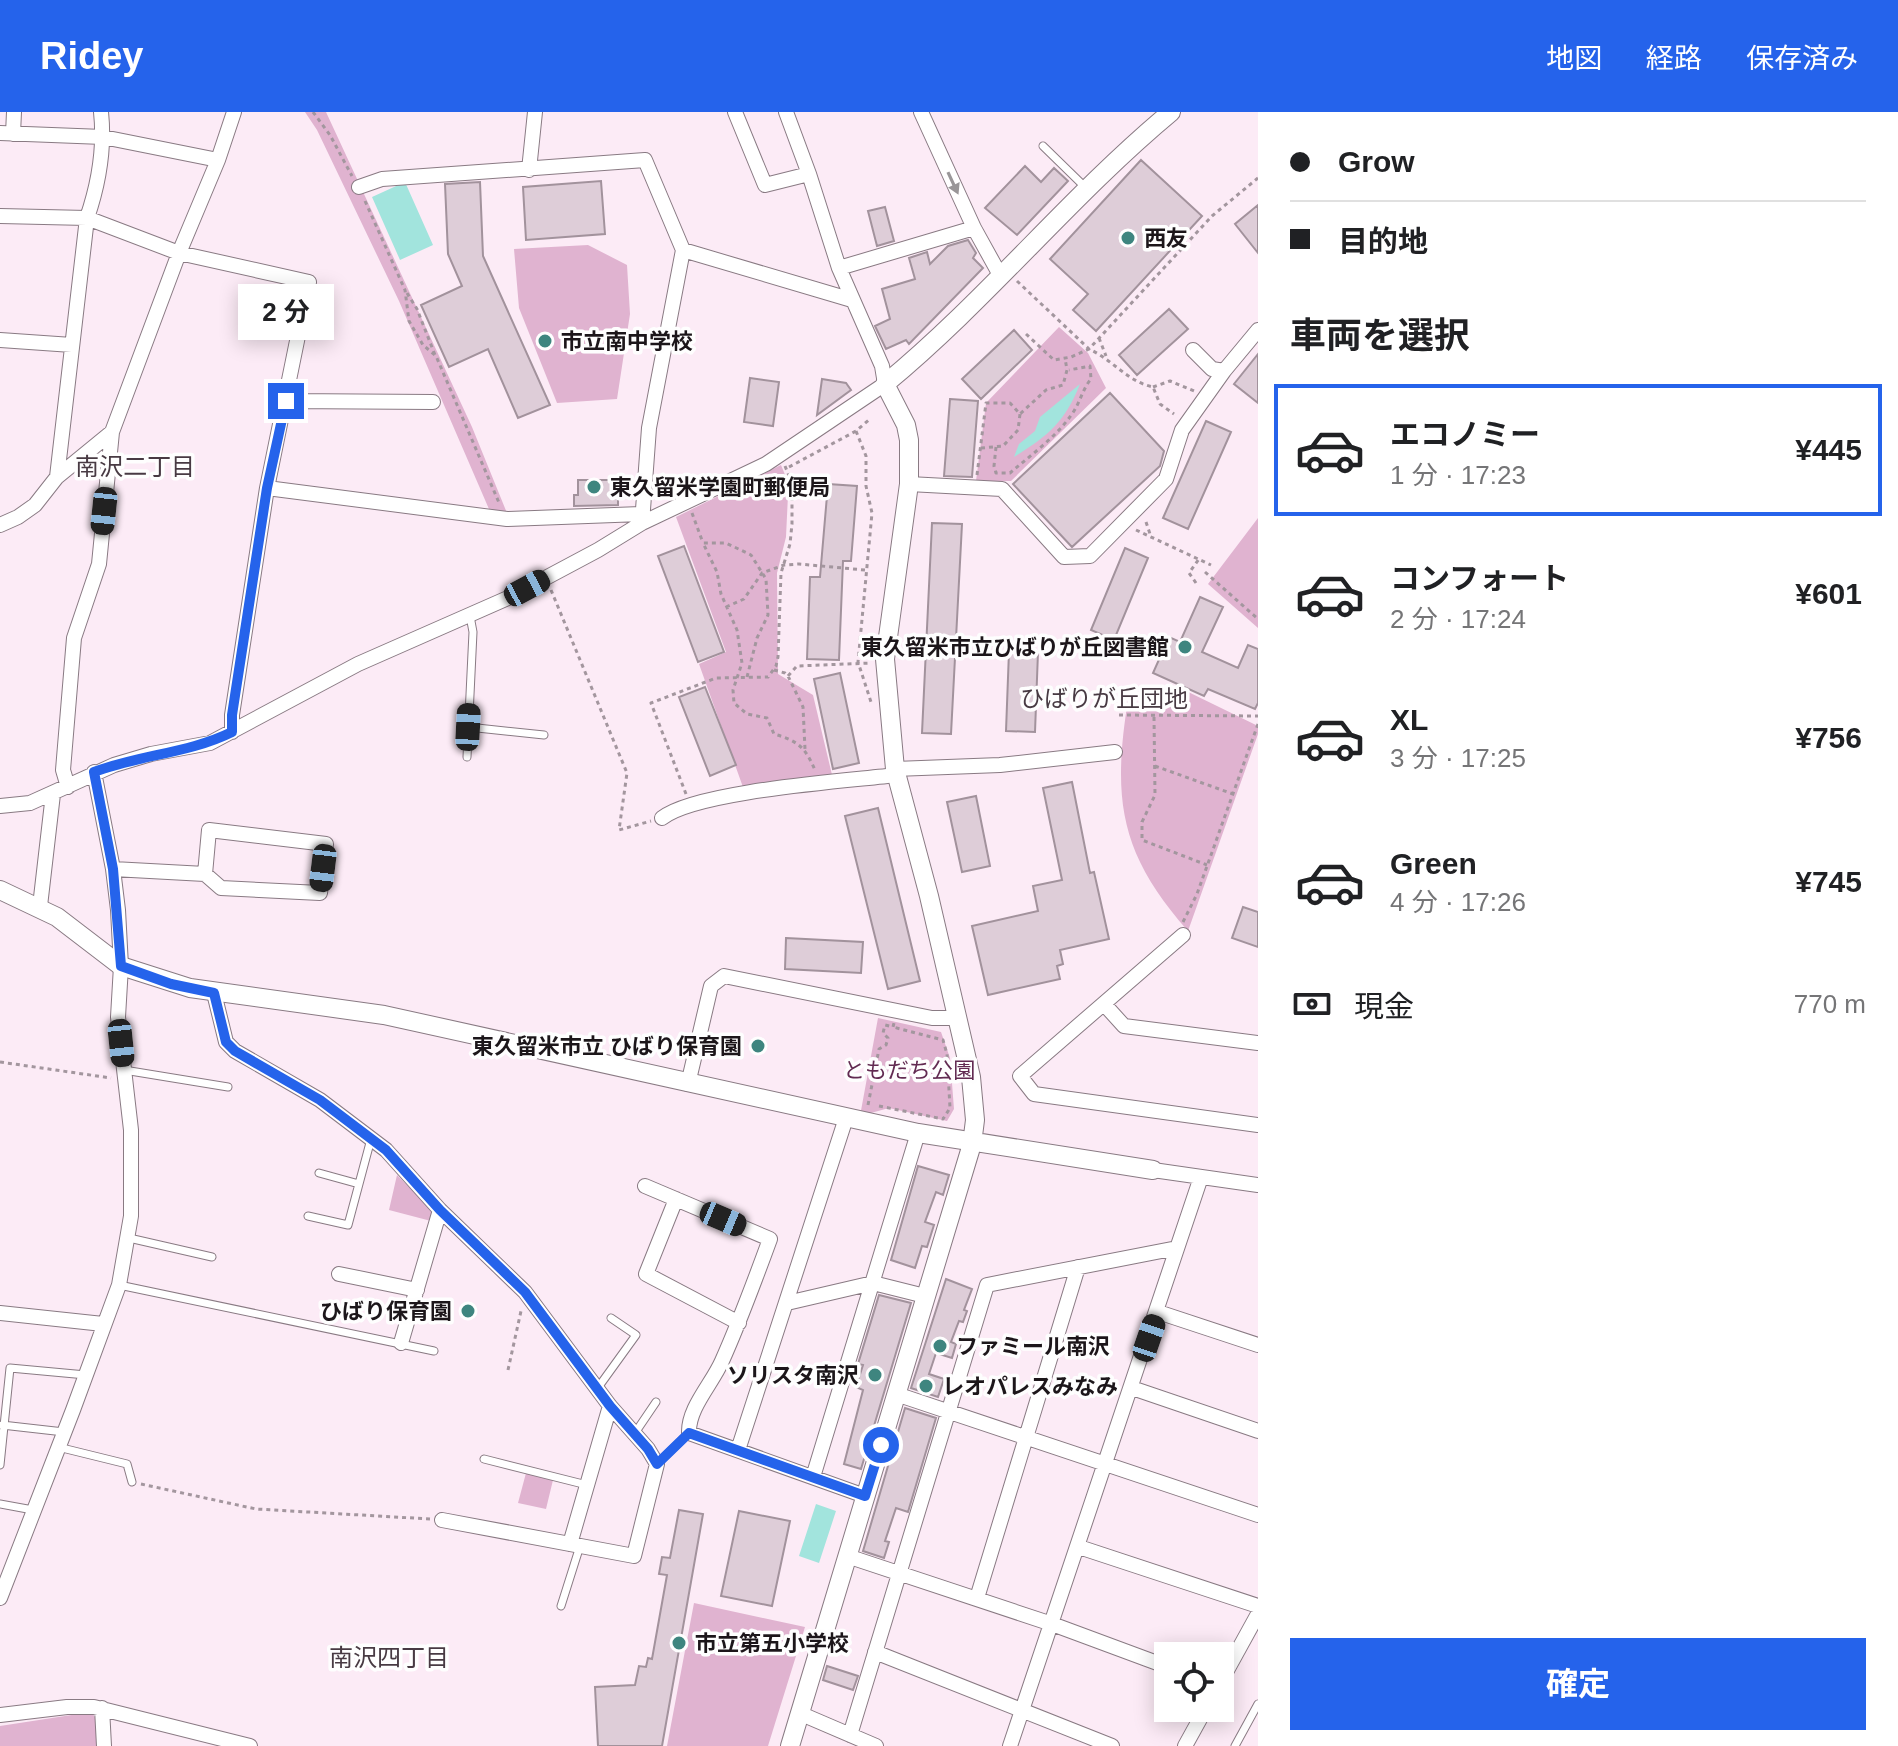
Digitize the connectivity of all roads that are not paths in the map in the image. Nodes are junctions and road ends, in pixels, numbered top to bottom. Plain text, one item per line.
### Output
1 (14, 112) edge
2 (101, 112) edge
3 (234, 112) edge
4 (535, 112) edge
5 (735, 112) edge
6 (786, 112) edge
7 (921, 112) edge
8 (1166, 114) edge
9 (7, 134) edge
10 (103, 137) junction
11 (1043, 146) dead end
12 (218, 160) junction
13 (529, 170) junction
14 (809, 174) junction
15 (359, 187) road end
16 (1086, 188) junction
17 (0, 216) edge
18 (87, 218) junction
19 (974, 228) junction
20 (683, 250) junction
21 (179, 253) junction
22 (839, 268) junction
23 (1003, 272) junction
24 (852, 300) junction
25 (1258, 330) edge
26 (0, 340) edge
27 (72, 345) junction
28 (1193, 350) dead end
29 (1224, 371) junction
30 (885, 384) junction
31 (286, 401) junction
32 (433, 402) dead end
33 (112, 432) junction
34 (57, 477) junction
35 (909, 484) junction
36 (267, 488) junction
37 (642, 518) junction
38 (2, 522) edge
39 (470, 616) junction
40 (468, 727) junction
41 (232, 732) junction
42 (544, 735) dead end
43 (1115, 752) dead end
44 (467, 757) dead end
45 (94, 772) junction
46 (896, 772) junction
47 (68, 787) junction
48 (53, 794) junction
49 (0, 806) edge
50 (662, 818) road end
51 (113, 869) junction
52 (205, 874) junction
53 (0, 890) edge
54 (40, 906) junction
55 (1181, 933) road end
56 (121, 966) junction
57 (214, 993) junction
58 (1104, 1004) junction
59 (957, 1018) junction
60 (1258, 1043) edge
61 (124, 1075) junction
62 (688, 1084) junction
63 (228, 1087) dead end
64 (846, 1118) junction
65 (1258, 1125) edge
66 (918, 1133) junction
67 (371, 1137) junction
68 (972, 1144) junction
69 (1153, 1170) joint
70 (319, 1173) dead end
71 (1201, 1177) junction
72 (359, 1184) junction
73 (1258, 1185) edge
74 (645, 1186) dead end
75 (676, 1199) junction
76 (440, 1210) junction
77 (308, 1216) dead end
78 (129, 1238) junction
79 (1177, 1248) junction
80 (212, 1257) dead end
81 (1078, 1267) junction
82 (339, 1274) dead end
83 (873, 1283) junction
84 (119, 1285) junction
85 (417, 1290) junction
86 (925, 1296) junction
87 (787, 1303) junction
88 (1158, 1312) junction
89 (0, 1313) edge
90 (611, 1318) dead end
91 (739, 1323) junction
92 (103, 1324) junction
93 (401, 1343) junction
94 (1258, 1345) edge
95 (434, 1351) dead end
96 (86, 1375) junction
97 (1132, 1388) junction
98 (597, 1389) junction
99 (896, 1394) junction
100 (656, 1402) dead end
101 (610, 1406) junction
102 (948, 1412) junction
103 (2, 1425) edge
104 (1258, 1431) edge
105 (64, 1432) junction
106 (689, 1433) junction
107 (634, 1434) junction
108 (1027, 1437) junction
109 (58, 1447) junction
110 (738, 1450) junction
111 (484, 1459) dead end
112 (1106, 1463) junction
113 (657, 1464) junction
114 (0, 1465) edge
115 (813, 1477) junction
116 (132, 1482) road end
117 (587, 1485) junction
118 (865, 1496) junction
119 (0, 1504) edge
120 (33, 1510) junction
121 (1258, 1515) edge
122 (442, 1520) road end
123 (575, 1545) junction
124 (1079, 1547) junction
125 (847, 1556) junction
126 (899, 1574) junction
127 (0, 1598) edge
128 (977, 1598) junction
129 (561, 1606) dead end
130 (1258, 1606) edge
131 (1258, 1614) edge
132 (1052, 1624) junction
133 (875, 1652) junction
134 (1234, 1658) edge
135 (1154, 1662) edge
136 (1258, 1704) edge
137 (102, 1708) junction
138 (1022, 1711) junction
139 (799, 1713) junction
140 (0, 1715) edge
141 (1198, 1722) edge
142 (850, 1735) junction
143 (104, 1746) edge
144 (250, 1746) edge
145 (790, 1746) edge
146 (876, 1746) edge
147 (1010, 1746) edge
148 (1112, 1746) edge
149 (1185, 1746) edge
150 (1235, 1746) edge

1 - 9 street
2 - 10 street
3 - 12 street
4 - 13 street
5 - 14 street
6 - 14 street
7 -> 19 street
8 - 16 street
9 - 10 street
10 - 12 street
10 - 18 street
11 - 16 lane
12 - 21 street
13 - 15 street
13 - 20 street
14 - 22 street
16 - 23 street
17 - 18 street
18 - 21 street
18 - 27 street
19 - 22 street
19 - 23 street
20 - 24 street
20 - 37 street
21 - 31 street
21 - 33 street
22 - 24 street
23 - 30 street
24 - 30 street
25 - 29 street
26 - 27 street
27 - 34 street
28 - 29 street
29 - 35 street
30 - 35 street
30 - 37 street
31 - 32 street
31 - 36 street
33 - 34 street
33 - 47 street
34 - 38 street
35 - 46 street
36 - 37 street
36 - 41 street
37 - 39 street
39 - 40 lane
39 - 41 street
40 - 42 lane
40 - 44 lane
41 - 45 street
43 - 46 street
45 - 47 street
45 - 51 street
46 - 50 street
46 - 59 street
47 - 48 street
48 - 49 street
48 - 54 street
51 - 52 street
51 - 56 street
52 - 52 street
53 - 54 street
54 - 56 street
55 - 58 street
56 - 57 street
56 - 61 street
57 - 62 street
57 - 67 street
58 - 60 street
58 - 65 street
59 - 62 street
59 - 68 street
61 - 63 lane
61 - 78 street
62 - 64 street
64 - 66 street
64 - 87 street
66 - 68 street
66 - 83 street
67 - 72 lane
67 - 76 street
68 - 69 street
68 - 86 street
69 - 71 street
70 - 72 lane
71 - 73 street
71 - 79 street
72 - 77 lane
74 - 75 street
75 - 91 street
75 - 91 street
76 - 85 street
76 - 98 street
78 - 80 lane
78 - 84 street
79 - 81 street
79 - 88 street
81 - 102 street
81 - 108 street
82 - 85 street
83 - 86 street
83 - 87 street
83 - 115 street
84 - 92 street
84 - 93 lane
85 - 93 street
86 - 99 street
87 - 110 street
88 - 94 street
88 - 97 street
89 - 92 street
90 - 98 lane
91 - 106 street
92 - 96 street
93 - 95 lane
96 - 103 lane
96 - 105 street
97 - 104 street
97 - 112 street
98 - 101 street
99 - 102 street
99 - 118 street
100 - 107 lane
101 - 107 street
101 - 117 street
102 - 108 street
102 - 126 street
103 - 105 lane
103 - 114 lane
105 - 109 street
106 - 110 street
106 - 113 lane
107 - 113 street
108 - 112 street
108 - 128 street
109 - 116 lane
109 - 120 street
110 - 115 street
111 - 117 lane
112 - 121 street
112 - 124 street
113 - 123 street
115 - 118 street
117 - 123 street
118 - 125 street
119 - 120 lane
120 - 127 street
122 - 123 street
123 - 129 lane
124 - 130 street
124 - 132 street
125 - 126 street
125 - 139 street
126 - 128 street
126 - 133 street
128 - 132 street
131 - 134 street
132 - 135 street
132 - 138 street
133 - 138 street
133 - 142 street
136 - 150 lane
137 - 140 street
137 - 143 street
137 - 144 street
138 - 147 street
138 - 148 street
139 - 142 street
139 - 145 street
141 - 149 street
142 - 146 street

